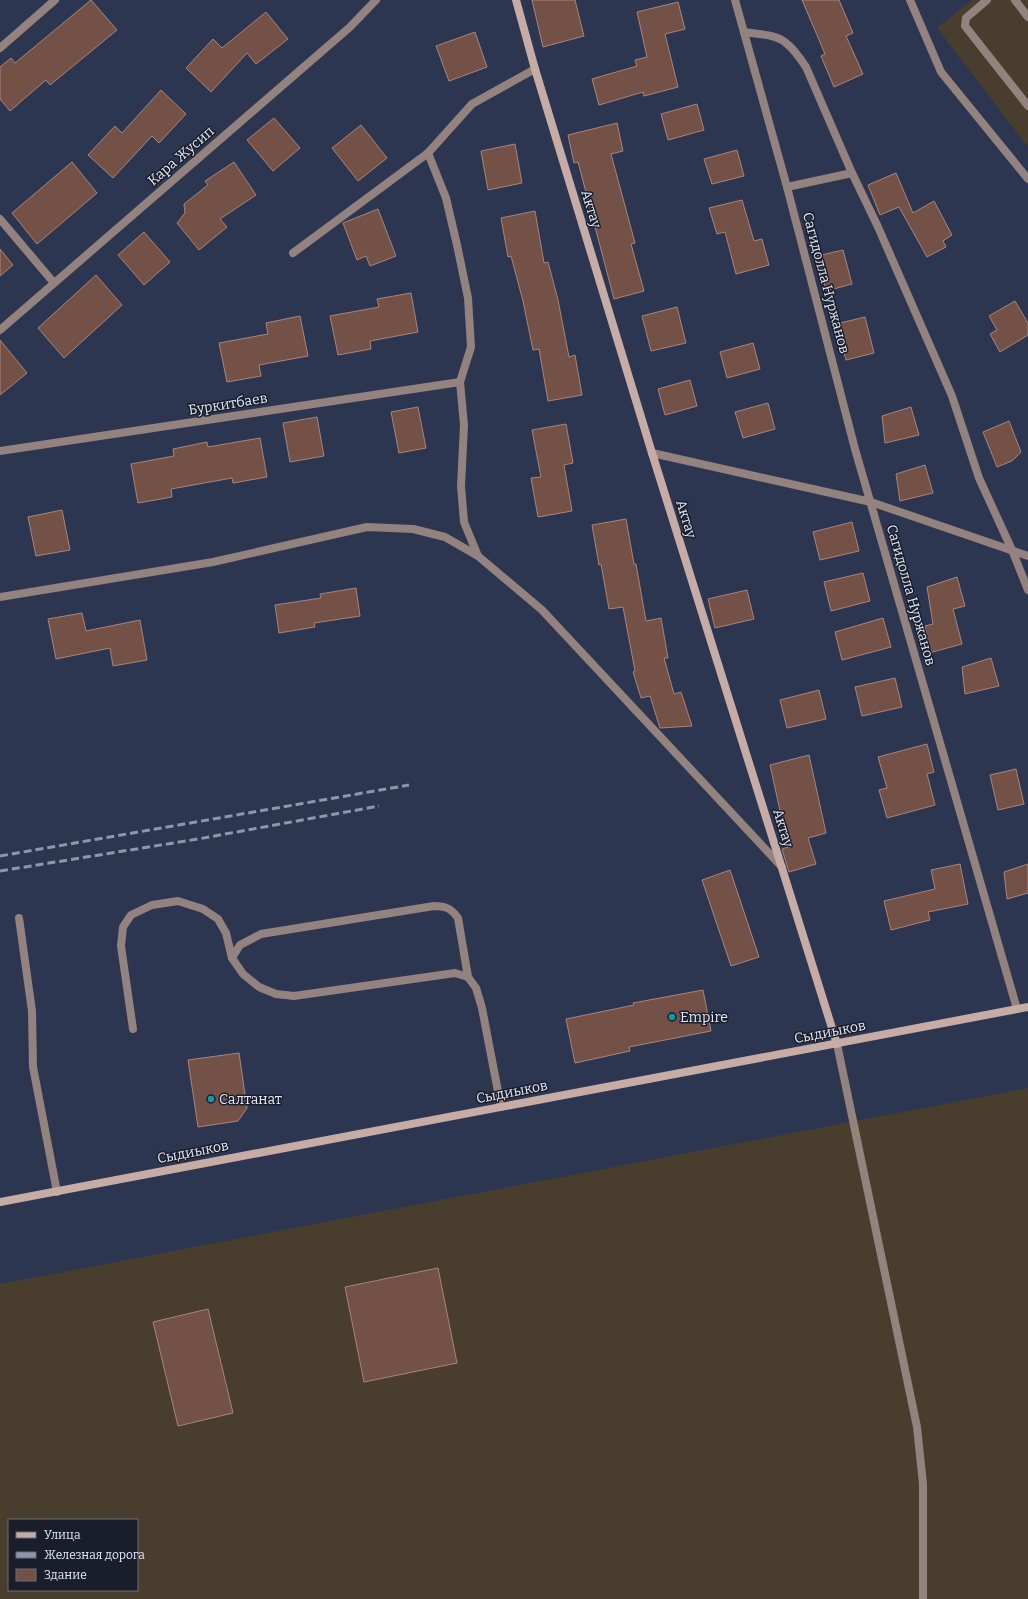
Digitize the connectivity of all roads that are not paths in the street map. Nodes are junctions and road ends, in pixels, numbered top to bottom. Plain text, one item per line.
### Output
1 (55, 0) edge
2 (376, 0) edge
3 (516, 0) edge
4 (735, 0) edge
5 (910, 0) edge
6 (987, 0) edge
7 (1015, 0) edge
8 (1028, 17) edge
9 (744, 32) junction
10 (0, 48) edge
11 (535, 69) junction
12 (1028, 106) edge
13 (428, 153) junction
14 (852, 173) junction
15 (1028, 179) edge
16 (787, 187) junction
17 (0, 219) edge
18 (293, 253) dead end
19 (54, 283) junction
20 (0, 330) edge
21 (460, 382) junction
22 (0, 451) edge
23 (652, 453) junction
24 (871, 502) junction
25 (1012, 550) junction
26 (478, 556) junction
27 (1028, 556) edge
28 (1028, 590) edge
29 (0, 597) edge
30 (782, 868) junction
31 (19, 918) dead end
32 (232, 958) junction
33 (468, 977) junction
34 (1028, 1006) edge
35 (1017, 1009) junction
36 (134, 1029) dead end
37 (837, 1044) junction
38 (501, 1107) junction
39 (57, 1192) junction
40 (0, 1202) edge
41 (923, 1599) edge

1 - 10 street
2 - 19 street, Кара Жусип
3 - 11 street, Актау
4 - 9 street, Сагидолла Нуржанов
5 - 15 street
6 - 12 street
7 - 8 street
9 - 14 street
9 - 16 street, Сагидолла Нуржанов
11 - 13 street
11 - 23 street, Актау
13 - 18 street
13 - 21 street
14 - 16 street
14 - 25 street
16 - 24 street, Сагидолла Нуржанов
17 - 19 street
19 - 20 street, Кара Жусип
21 - 22 street, Буркитбаев
21 - 26 street
23 - 24 street
23 - 30 street, Актау
24 - 25 street
24 - 35 street, Сагидолла Нуржанов
25 - 27 street
25 - 28 street
26 - 29 street
26 - 30 street
30 - 37 street, Актау
31 - 39 street
32 - 33 street
32 - 33 street
32 - 36 street
33 - 38 street
34 - 35 street, Сыдиыков
35 - 37 street, Сыдиыков
37 - 38 street, Сыдиыков
37 - 41 street
38 - 39 street, Сыдиыков
39 - 40 street, Сыдиыков

